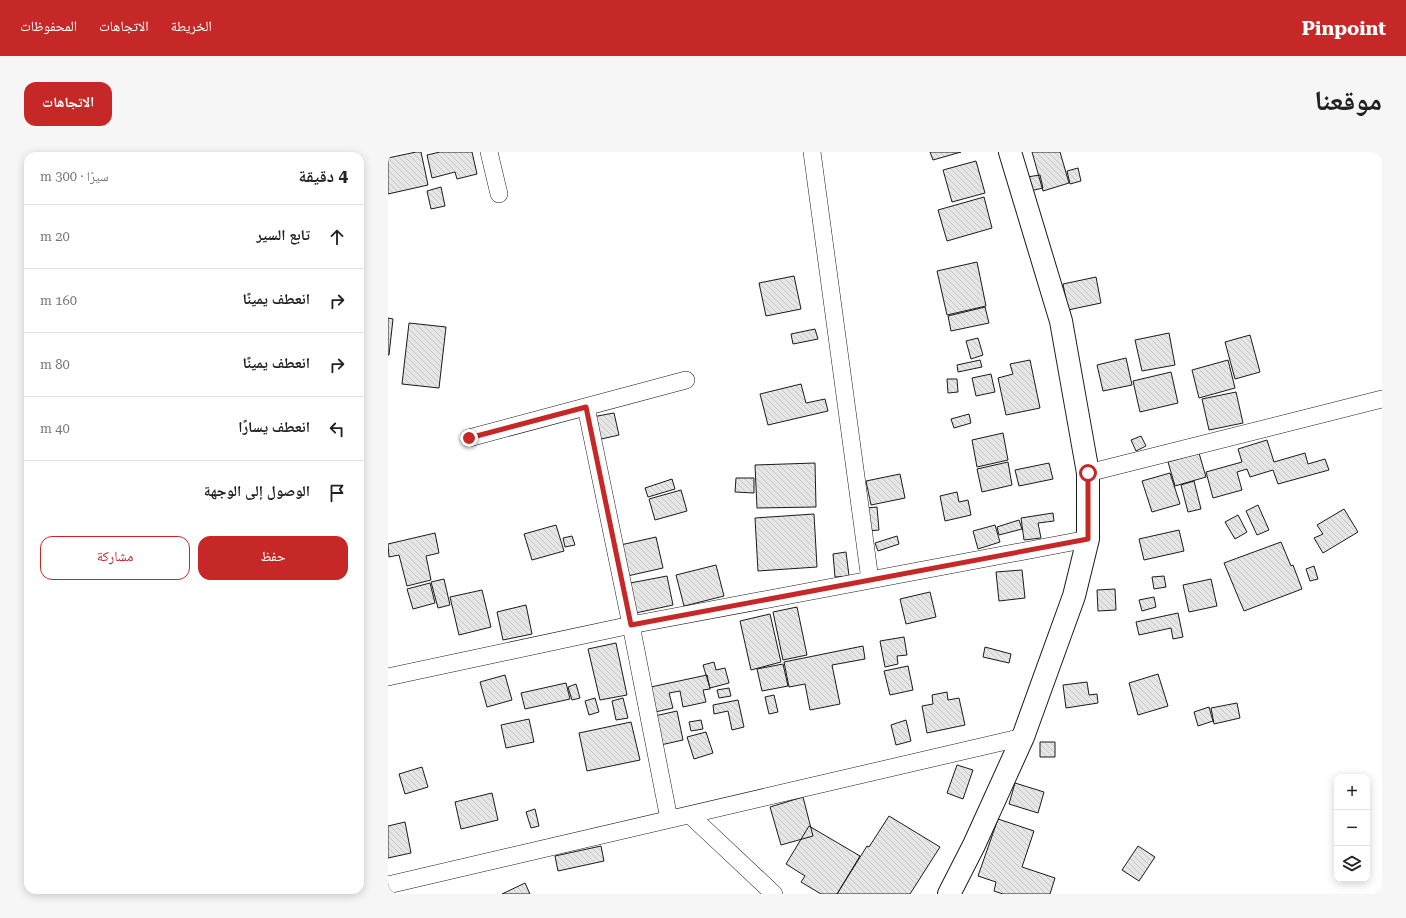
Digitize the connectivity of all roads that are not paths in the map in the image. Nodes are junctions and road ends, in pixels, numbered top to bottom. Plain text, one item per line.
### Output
1 (489, 152) edge
2 (812, 152) edge
3 (1010, 152) edge
4 (498, 194) dead end
5 (686, 380) dead end
6 (1382, 399) edge
7 (586, 407) junction
8 (469, 438) dead end
9 (1088, 473) junction
10 (1088, 539) junction
11 (870, 580) junction
12 (631, 625) junction
13 (388, 677) edge
14 (1023, 736) junction
15 (690, 815) junction
16 (669, 819) junction
17 (388, 885) edge
18 (771, 893) edge
19 (949, 894) edge

1 - 4 street
2 - 11 street
3 - 9 street
5 - 7 street
6 - 9 street
7 - 8 street
7 - 12 street
9 - 10 street
10 - 11 street
10 - 14 street
11 - 12 street
12 - 13 street
12 - 16 street
14 - 15 street
14 - 19 street
15 - 16 street
15 - 18 street
16 - 17 street

